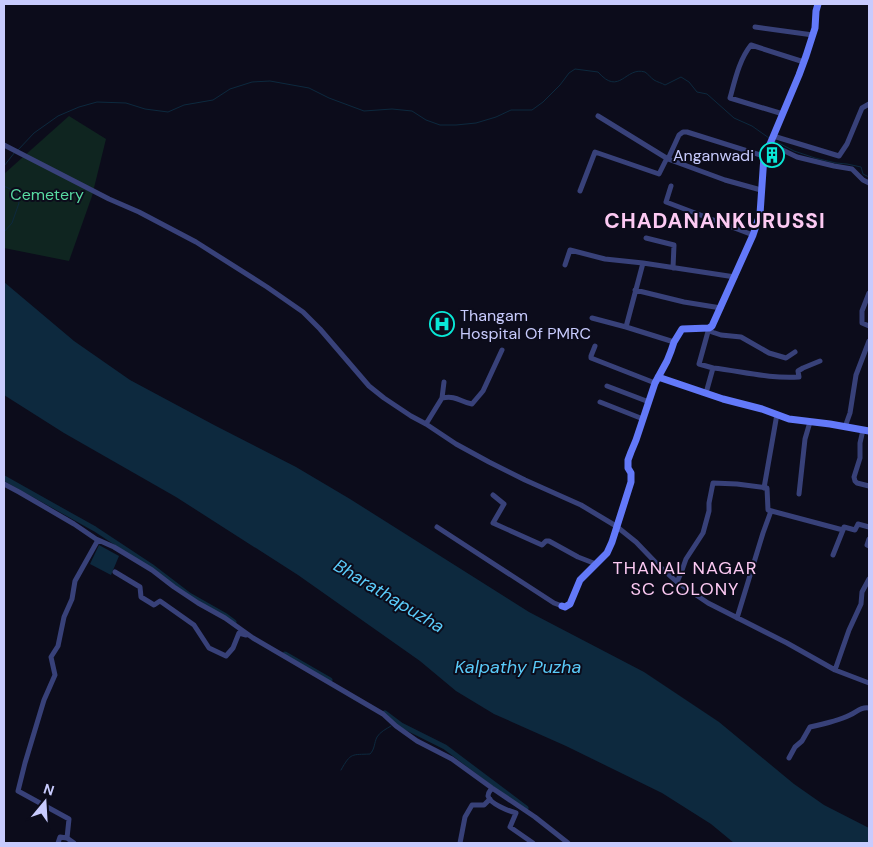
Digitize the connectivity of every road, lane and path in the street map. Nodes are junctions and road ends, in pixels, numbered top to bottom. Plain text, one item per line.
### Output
1 (818, 4) edge
2 (755, 27) dead end
3 (813, 35) junction
4 (804, 62) junction
5 (869, 104) edge
6 (783, 114) junction
7 (598, 116) dead end
8 (771, 140) junction
9 (5, 145) edge
10 (764, 156) junction
11 (667, 158) junction
12 (869, 182) edge
13 (671, 186) dead end
14 (761, 190) junction
15 (580, 191) dead end
16 (753, 235) junction
17 (646, 238) dead end
18 (643, 263) junction
19 (565, 265) dead end
20 (674, 268) junction
21 (734, 277) junction
22 (635, 290) junction
23 (869, 293) edge
24 (721, 308) junction
25 (592, 318) dead end
26 (869, 326) edge
27 (626, 327) junction
28 (709, 328) junction
29 (869, 341) edge
30 (674, 342) junction
31 (595, 346) dead end
32 (502, 350) dead end
33 (795, 352) dead end
34 (820, 361) dead end
35 (713, 368) junction
36 (656, 380) junction
37 (444, 382) dead end
38 (607, 386) dead end
39 (706, 393) junction
40 (442, 398) junction
41 (600, 402) dead end
42 (649, 402) junction
43 (777, 414) junction
44 (643, 418) junction
45 (810, 422) junction
46 (426, 424) junction
47 (845, 427) junction
48 (866, 431) edge
49 (4, 484) edge
50 (869, 486) edge
51 (764, 488) junction
52 (799, 494) dead end
53 (492, 495) dead end
54 (771, 511) junction
55 (437, 527) dead end
56 (869, 527) edge
57 (616, 529) junction
58 (843, 530) junction
59 (869, 539) edge
60 (98, 540) junction
61 (869, 546) edge
62 (833, 555) dead end
63 (596, 564) junction
64 (115, 572) dead end
65 (869, 579) edge
66 (676, 582) junction
67 (562, 606) joint
68 (737, 618) junction
69 (253, 638) junction
70 (835, 670) junction
71 (869, 683) edge
72 (869, 708) edge
73 (789, 758) dead end
74 (492, 788) junction
75 (490, 799) junction
76 (67, 838) junction
77 (58, 843) edge
78 (74, 843) edge
79 (460, 843) edge
80 (533, 843) edge
81 (568, 843) edge

1 - 3 street
2 - 3 street
3 - 4 street
4 - 6 street
4 - 6 street
5 - 8 street
6 - 8 street
7 - 11 street
8 - 10 street
8 - 12 street
9 - 46 street
10 - 11 street
10 - 14 street
11 - 14 street
11 - 15 street
13 - 16 street
14 - 16 street
16 - 21 street
17 - 20 street
18 - 19 street
18 - 20 street
18 - 22 street
20 - 21 street
21 - 24 street
22 - 24 street
22 - 27 street
23 - 26 street
24 - 28 street
25 - 27 street
27 - 30 street
28 - 30 street
28 - 33 street
28 - 35 street
29 - 47 street
30 - 36 street
31 - 36 street
32 - 40 street
34 - 35 street
35 - 39 street
36 - 39 street
36 - 42 street
37 - 40 street
38 - 42 street
39 - 43 street
40 - 46 street
41 - 44 street
42 - 44 street
43 - 45 street
43 - 51 street
44 - 57 street
45 - 47 street
45 - 52 street
46 - 57 street
47 - 48 street
48 - 50 street
49 - 60 street
51 - 54 street
51 - 66 street
53 - 63 street
54 - 58 street
54 - 68 street
55 - 67 street
56 - 58 street
57 - 63 street
57 - 66 street
58 - 62 street
59 - 61 street
60 - 69 street
60 - 76 street
63 - 67 street
64 - 69 street
65 - 70 street
66 - 68 street
68 - 70 street
69 - 74 street
70 - 71 street
72 - 73 street
74 - 75 street
74 - 81 street
75 - 79 street
75 - 80 street
76 - 77 street
76 - 78 street

